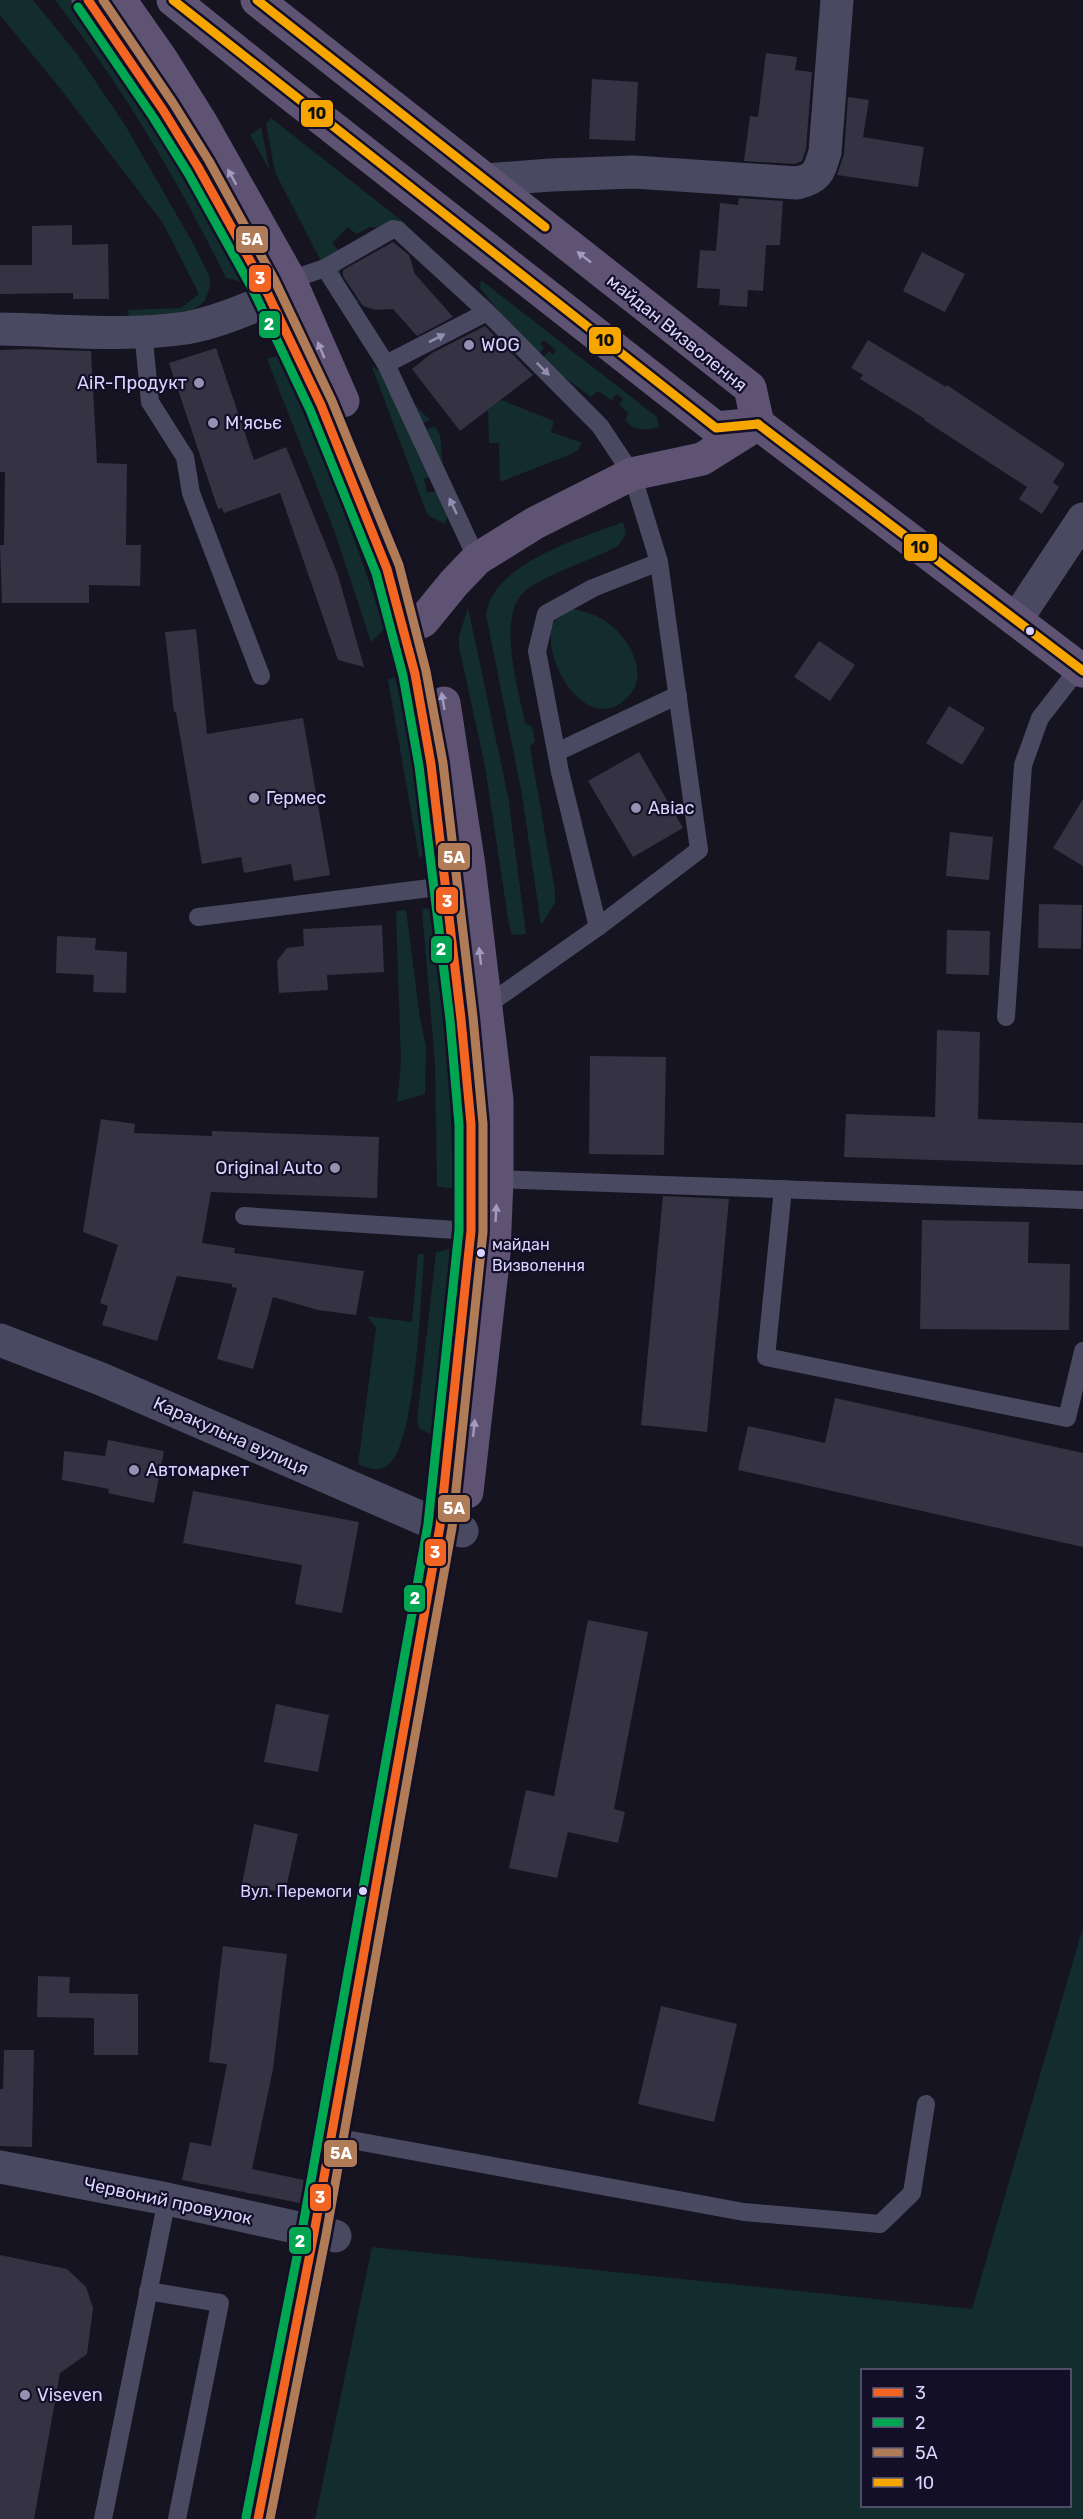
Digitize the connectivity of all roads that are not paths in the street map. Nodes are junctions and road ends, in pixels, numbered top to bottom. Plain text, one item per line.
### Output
1 (88, 0) edge
2 (120, 0) edge
3 (173, 0) edge
4 (257, 0) edge
5 (837, 0) edge
6 (486, 180) junction
7 (325, 268) junction
8 (280, 290) junction
9 (487, 312) junction
10 (0, 329) edge
11 (143, 332) junction
12 (386, 364) junction
13 (758, 424) junction
14 (632, 474) junction
15 (1083, 519) edge
16 (477, 559) junction
17 (659, 562) junction
18 (1016, 620) junction
19 (414, 625) junction
20 (1081, 669) edge
21 (261, 675) dead end
22 (678, 695) junction
23 (557, 752) junction
24 (446, 886) junction
25 (198, 917) dead end
26 (598, 927) junction
27 (473, 1004) junction
28 (1006, 1017) dead end
29 (497, 1179) junction
30 (783, 1189) junction
31 (1083, 1200) edge
32 (244, 1216) dead end
33 (471, 1231) junction
34 (0, 1340) edge
35 (1083, 1351) edge
36 (451, 1528) junction
37 (926, 2104) dead end
38 (351, 2140) junction
39 (0, 2168) edge
40 (166, 2199) junction
41 (324, 2234) junction
42 (148, 2291) junction
43 (103, 2519) edge
44 (177, 2519) edge
45 (258, 2519) edge
46 (278, 2519) edge

1 - 8 main road
8 -> 2 main road
3 - 13 main road
4 - 6 main road, майдан Визволення
5 - 6 street
13 -> 6 main road, майдан Визволення
7 - 8 lane
7 - 9 lane
7 - 12 lane
8 - 11 street
8 - 19 main road
12 -> 9 lane
9 -> 14 lane
10 - 11 street
11 - 21 lane
16 -> 12 lane
13 - 14 main road
13 - 18 main road
14 - 16 main road
14 - 17 lane
15 - 18 street
16 - 19 main road
17 - 22 lane
17 - 23 lane
18 - 20 main road
19 - 24 main road
27 -> 19 main road
20 - 28 lane
22 - 23 lane
22 - 26 lane
23 - 26 lane
24 - 25 lane
24 - 27 main road
26 - 27 lane
27 - 29 main road
27 - 33 main road
29 - 30 lane
36 -> 29 main road
30 - 31 lane
30 - 35 lane
32 - 33 lane
33 - 36 main road
34 - 36 street, Каракульна вулиця
36 - 38 main road
36 - 41 main road
37 - 38 lane
38 - 41 main road
39 - 40 street, Червоний провулок
40 - 41 street, Червоний провулок
40 - 42 lane
41 - 45 main road
41 - 46 main road
42 - 43 lane
42 - 44 lane

